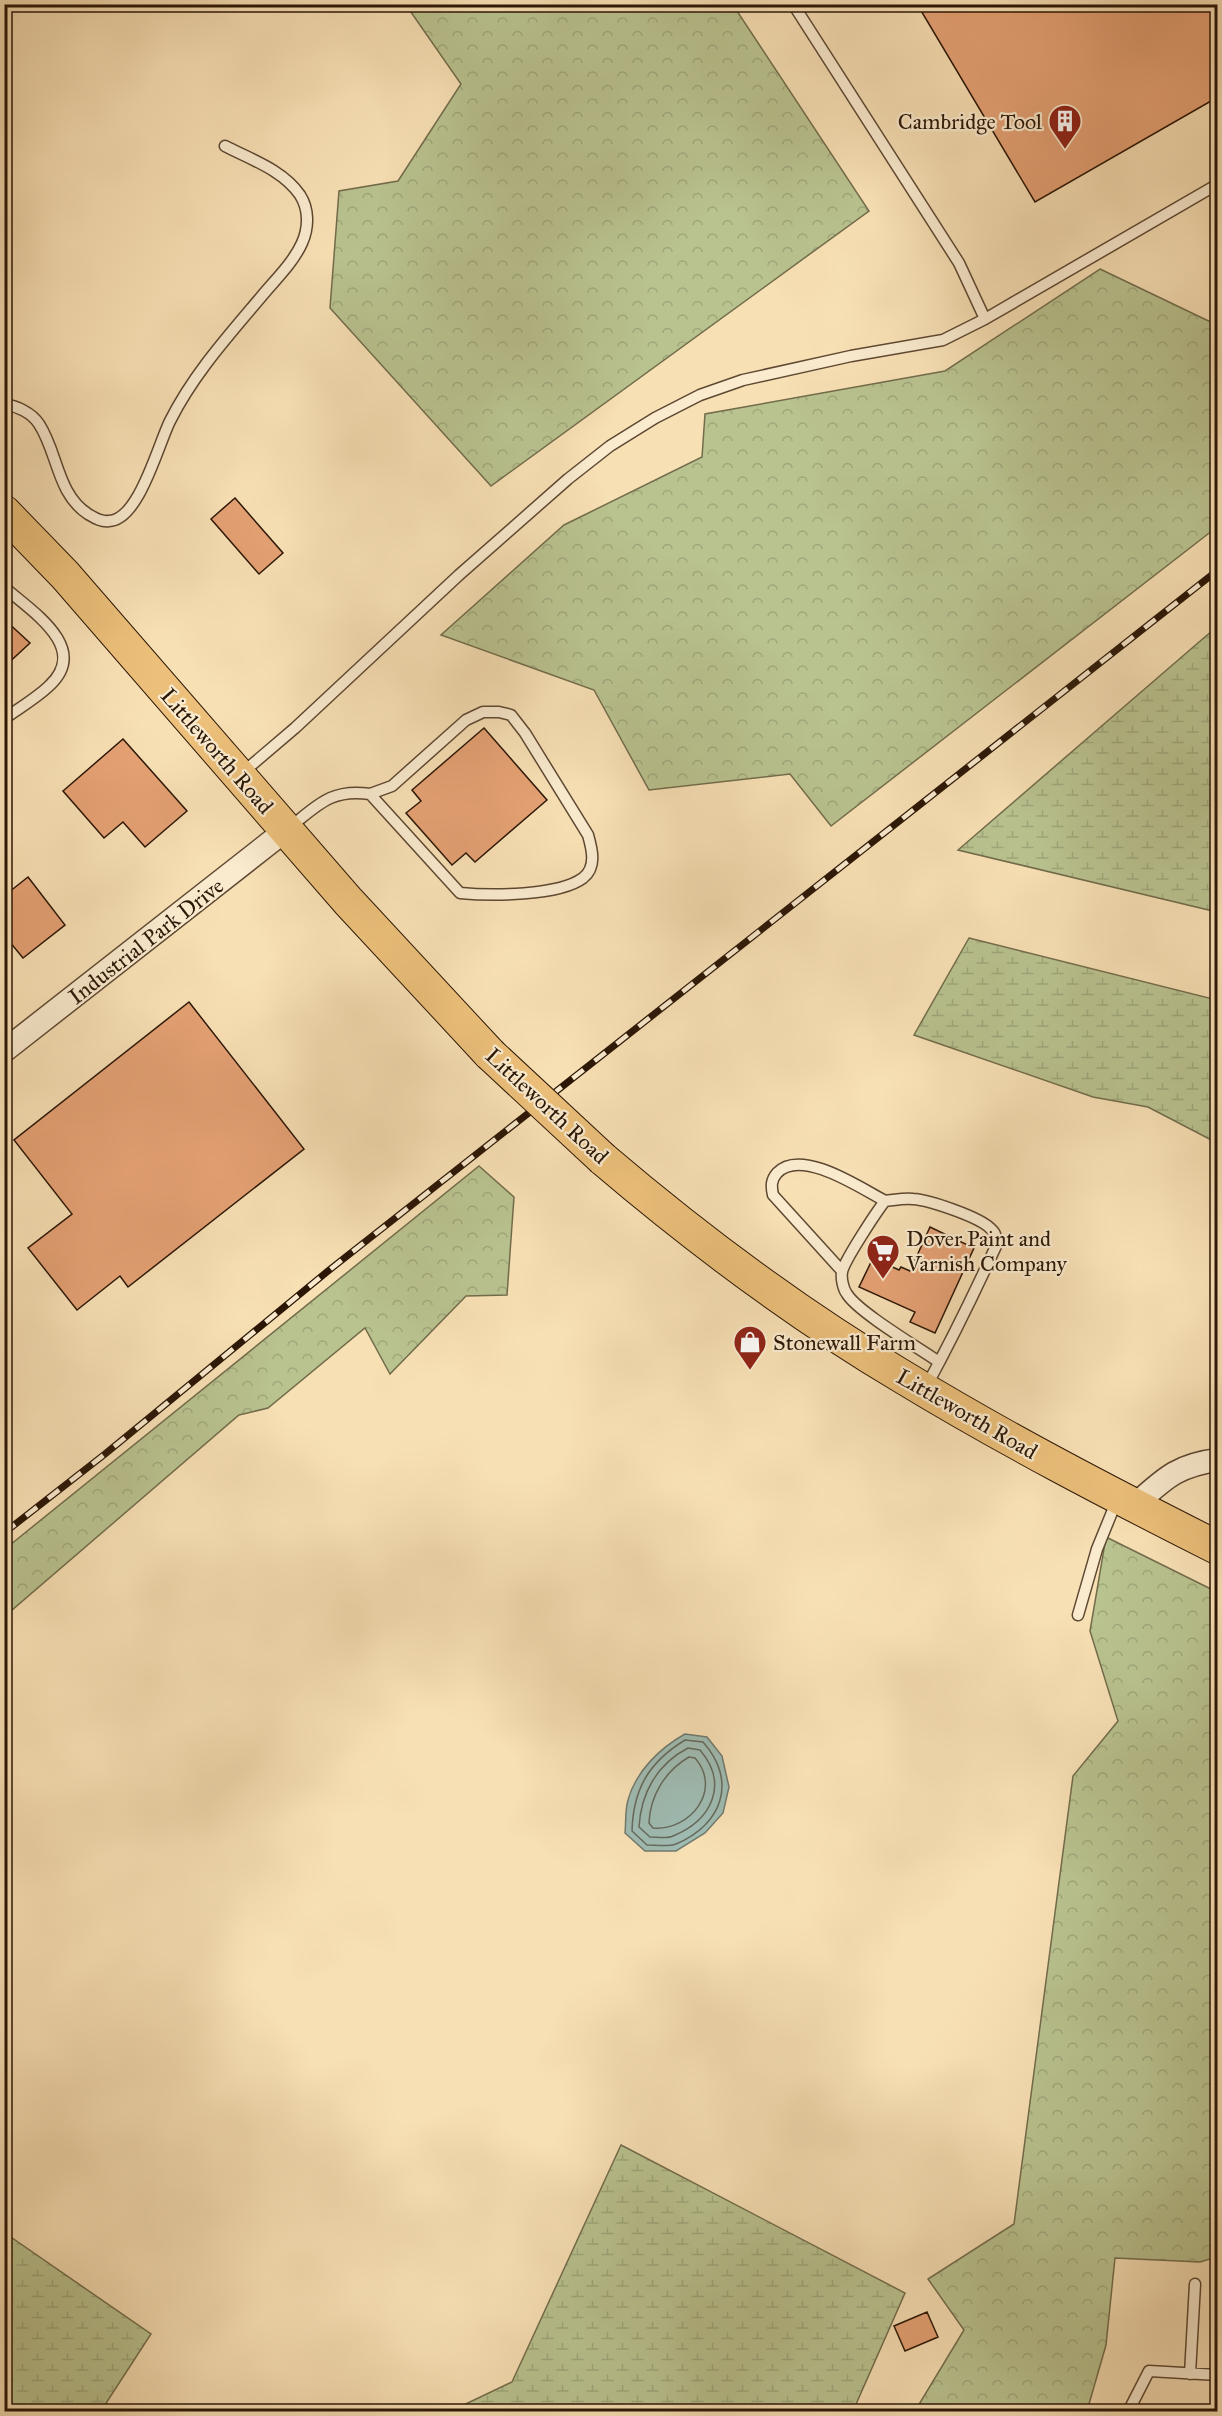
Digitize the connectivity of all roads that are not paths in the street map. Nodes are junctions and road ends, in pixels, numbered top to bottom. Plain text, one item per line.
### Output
1 (794, 4) edge
2 (225, 146) dead end
3 (1218, 184) edge
4 (985, 319) junction
5 (4, 404) edge
6 (4, 512) edge
7 (4, 587) edge
8 (4, 719) edge
9 (238, 776) junction
10 (370, 794) junction
11 (286, 830) junction
12 (4, 1051) edge
13 (885, 1201) junction
14 (842, 1271) junction
15 (932, 1376) junction
16 (1218, 1460) edge
17 (1126, 1501) junction
18 (1218, 1548) edge
19 (1078, 1615) dead end
20 (1195, 2284) dead end
21 (1190, 2374) junction
22 (1218, 2375) edge
23 (1128, 2412) edge

1 - 4 lane
2 - 5 lane
3 - 4 lane
4 - 9 lane
6 - 9 main road, Littleworth Road
7 - 8 lane
9 - 11 main road, Littleworth Road
10 - 10 lane
10 - 11 lane
11 - 12 street, Industrial Park Drive
11 - 15 main road, Littleworth Road, bridge
13 - 14 lane
13 - 14 lane
13 - 15 lane
14 - 15 lane
15 - 17 main road, Littleworth Road
16 - 17 street
17 - 18 main road, Littleworth Road
17 - 19 lane
20 - 21 lane
21 - 22 lane
21 - 23 lane

